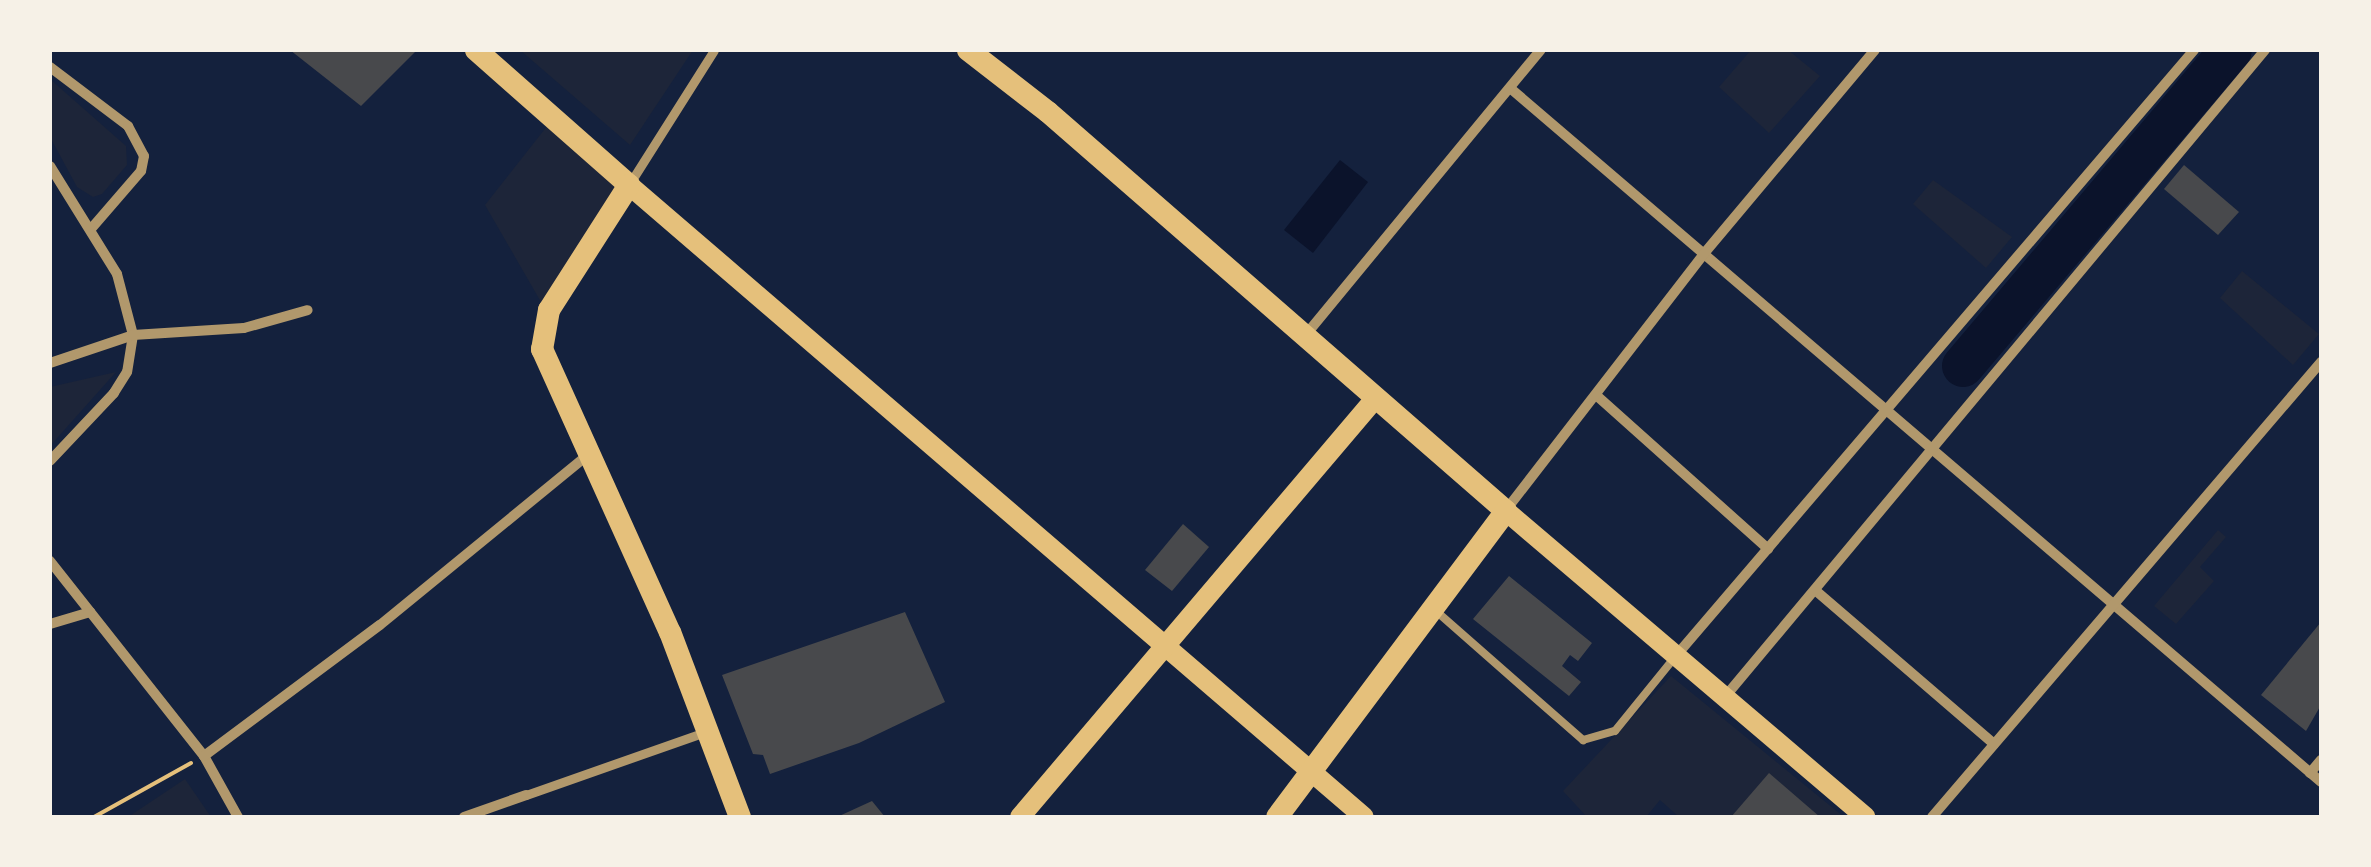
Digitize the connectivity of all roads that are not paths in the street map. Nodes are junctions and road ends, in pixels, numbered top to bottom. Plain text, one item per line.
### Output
1 (476, 50) edge
2 (714, 50) edge
3 (968, 50) edge
4 (1541, 50) edge
5 (1875, 50) edge
6 (2194, 50) edge
7 (2265, 50) edge
8 (50, 67) edge
9 (1510, 88) junction
10 (50, 166) edge
11 (629, 184) junction
12 (92, 229) junction
13 (1702, 256) junction
14 (308, 310) dead end
15 (133, 336) junction
16 (1303, 337) junction
17 (2321, 362) edge
18 (50, 363) edge
19 (1596, 395) junction
20 (1372, 401) junction
21 (1888, 412) junction
22 (1930, 446) junction
23 (588, 455) junction
24 (50, 461) edge
25 (1506, 511) junction
26 (1768, 549) junction
27 (50, 561) edge
28 (1814, 590) junction
29 (2112, 604) junction
30 (1434, 610) junction
31 (90, 612) junction
32 (50, 624) edge
33 (1164, 641) junction
34 (1676, 657) junction
35 (1724, 699) junction
36 (708, 731) junction
37 (1994, 744) junction
38 (204, 756) junction
39 (2321, 760) edge
40 (1310, 771) junction
41 (2310, 772) junction
42 (2321, 782) edge
43 (526, 795) joint
44 (238, 817) edge
45 (464, 817) edge
46 (740, 817) edge
47 (1020, 817) edge
48 (1277, 817) edge
49 (1364, 817) edge
50 (1865, 817) edge
51 (1932, 817) edge

1 - 11 main road
2 - 11 street
3 - 16 main road
4 - 9 street
5 - 13 street
6 - 21 street
7 - 22 street
8 - 12 street
9 - 13 street
9 - 16 street
10 - 12 street
11 - 23 main road
11 - 33 main road
12 - 15 street
13 - 19 street
13 - 21 street
14 - 15 street
15 - 18 street
15 - 24 street
16 - 20 main road
17 - 29 street
19 - 25 street
19 - 26 street
20 - 25 main road
20 - 33 main road
21 - 22 street
21 - 26 street
22 - 28 street
22 - 29 street
23 - 36 main road
23 - 38 street
25 - 30 main road
25 - 34 main road
26 - 34 street
27 - 31 street
28 - 35 street
28 - 37 street
29 - 37 street
29 - 41 street
30 - 34 lane
30 - 40 main road
31 - 32 street
31 - 38 street
33 - 40 main road
33 - 47 main road
34 - 35 main road
35 - 50 main road
36 - 43 street
36 - 46 main road
37 - 51 street
38 - 44 street
39 - 41 street
40 - 48 main road
40 - 49 main road
41 - 42 street
43 - 45 street

